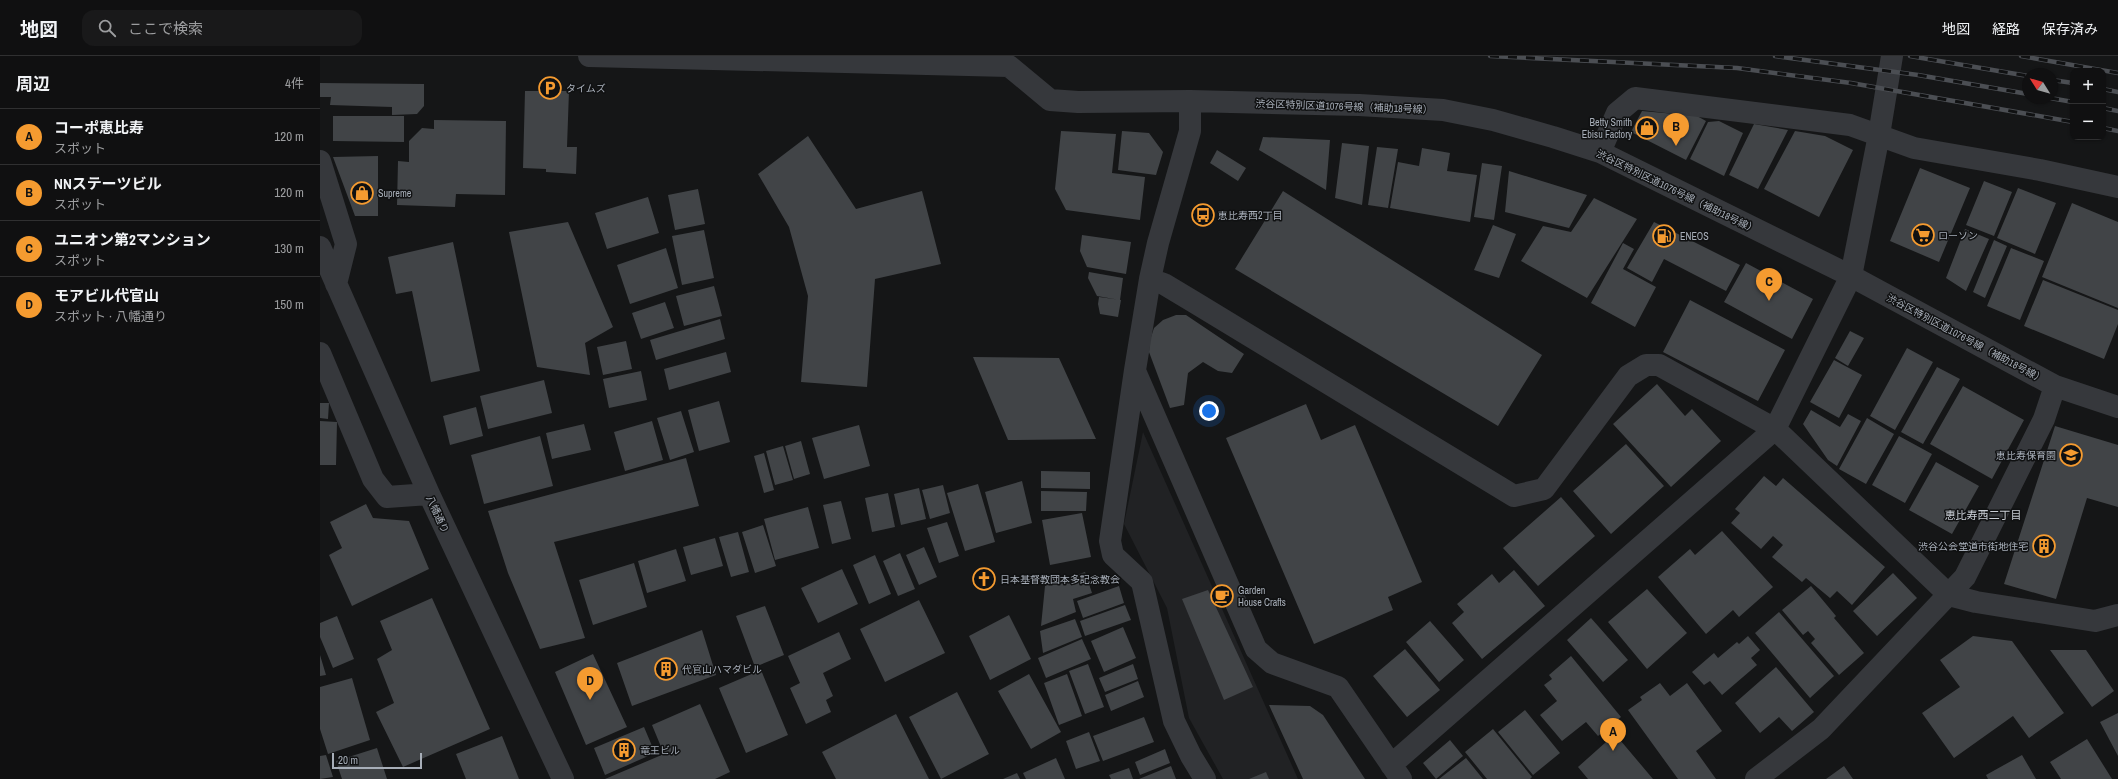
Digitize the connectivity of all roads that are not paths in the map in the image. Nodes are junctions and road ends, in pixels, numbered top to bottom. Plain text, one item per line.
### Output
1 (589, 56) edge
2 (1892, 56) edge
3 (1190, 102) junction
4 (1879, 135) junction
5 (1600, 152) junction
6 (320, 161) edge
7 (2118, 187) edge
8 (320, 247) edge
9 (1852, 276) junction
10 (1150, 279) junction
11 (336, 284) junction
12 (320, 353) edge
13 (1135, 370) junction
14 (2055, 386) junction
15 (2118, 407) edge
16 (1775, 429) junction
17 (429, 494) junction
18 (1949, 595) junction
19 (2118, 615) edge
20 (1396, 772) edge
21 (563, 779) edge
22 (1205, 779) edge
23 (1756, 779) edge

1 - 3 street, 渋谷区特別区道1076号線（補助18号線）
2 - 4 street
3 - 5 street, 渋谷区特別区道1076号線（補助18号線）
3 - 10 street
4 - 5 street
4 - 7 street
4 - 9 street
5 - 9 street, 渋谷区特別区道1076号線（補助18号線）
6 - 11 street
8 - 11 street, 八幡通り
9 - 14 street, 渋谷区特別区道1076号線（補助18号線）
9 - 16 street
10 - 13 street
10 - 16 street
11 - 17 street, 八幡通り
12 - 17 street
13 - 20 street
13 - 22 street
14 - 15 street, 渋谷区特別区道1076号線（補助18号線）
14 - 18 street
16 - 18 street
16 - 20 street
17 - 21 street, 八幡通り
18 - 19 street
18 - 23 street

